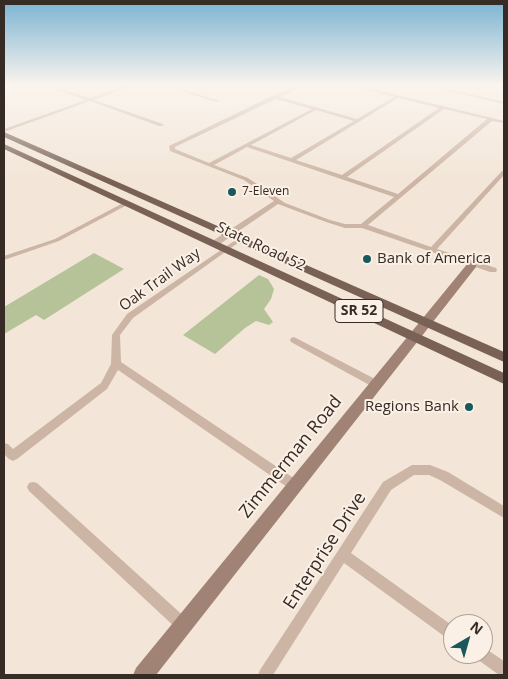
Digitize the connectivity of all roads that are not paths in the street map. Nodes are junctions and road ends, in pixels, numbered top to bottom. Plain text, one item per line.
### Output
1 (44, 117) edge
2 (137, 117) edge
3 (234, 117) edge
4 (300, 117) edge
5 (344, 117) edge
6 (363, 117) edge
7 (428, 117) edge
8 (482, 117) edge
9 (491, 119) junction
10 (357, 120) junction
11 (504, 122) edge
12 (161, 125) dead end
13 (4, 132) edge
14 (247, 145) junction
15 (4, 146) edge
16 (172, 146) joint
17 (292, 160) junction
18 (209, 164) junction
19 (504, 172) edge
20 (343, 177) junction
21 (398, 196) junction
22 (278, 201) junction
23 (127, 203) junction
24 (363, 226) junction
25 (228, 234) junction
26 (240, 240) junction
27 (214, 244) junction
28 (226, 249) junction
29 (432, 250) junction
30 (4, 258) edge
31 (472, 265) junction
32 (493, 270) dead end
33 (426, 322) junction
34 (415, 337) junction
35 (294, 340) dead end
36 (504, 357) edge
37 (116, 364) junction
38 (504, 379) edge
39 (376, 384) junction
40 (4, 447) edge
41 (430, 470) joint
42 (294, 485) junction
43 (32, 487) dead end
44 (504, 512) edge
45 (343, 555) junction
46 (183, 625) junction
47 (443, 627) edge
48 (493, 662) edge
49 (504, 670) edge
50 (143, 675) edge
51 (265, 675) edge

1 - 13 street
2 - 12 street
3 - 16 street
4 - 14 street
5 - 10 street
6 - 10 street
7 - 20 street
8 - 9 street
9 - 11 street
9 - 21 street
10 - 17 street
13 - 25 main road, State Road 52 / SR 52
14 - 17 street
14 - 18 street
15 - 23 main road, State Road 52 / SR 52
16 - 18 street
17 - 20 street
18 - 22 street
19 - 29 street
20 - 21 street
21 - 24 street
22 - 24 street
22 - 25 street
23 - 27 main road, State Road 52 / SR 52
23 - 30 street
24 - 29 street
25 - 26 main road, State Road 52 / SR 52
25 - 27 street
26 - 28 street, Oak Trail Way
26 - 33 main road, State Road 52 / SR 52
27 - 28 main road, State Road 52 / SR 52
28 - 34 main road, State Road 52 / SR 52
28 - 37 street, Oak Trail Way
29 - 31 street
31 - 32 street
31 - 33 street, Zimmerman Road
33 - 34 street, Zimmerman Road
33 - 36 main road, State Road 52 / SR 52
34 - 38 main road, State Road 52 / SR 52
34 - 39 street, Zimmerman Road
35 - 39 street
37 - 40 street, Oak Trail Way
37 - 42 street
39 - 42 street, Zimmerman Road
41 - 44 street
41 - 45 street, Enterprise Drive
42 - 46 street, Zimmerman Road
43 - 46 street
45 - 47 street
45 - 51 street, Enterprise Drive
46 - 50 street, Zimmerman Road
48 - 49 street

